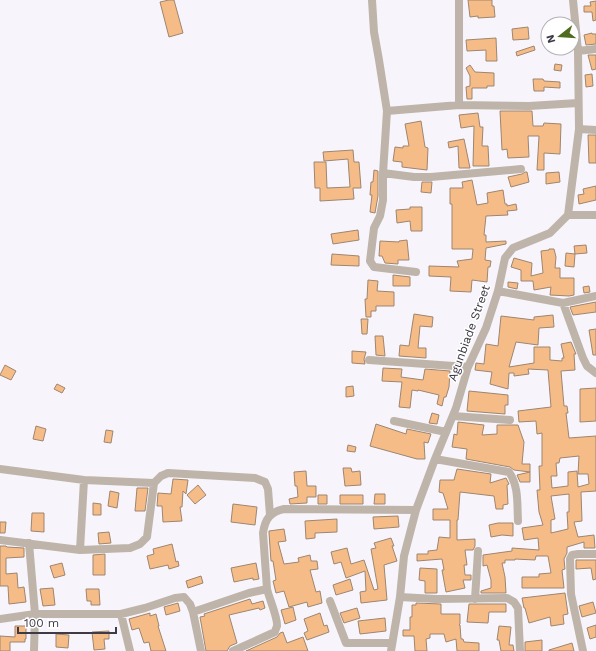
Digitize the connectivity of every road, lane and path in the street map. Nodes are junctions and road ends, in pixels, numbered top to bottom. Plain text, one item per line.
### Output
1 (372, 0) edge
2 (459, 0) edge
3 (573, 0) edge
4 (575, 16) edge
5 (596, 49) edge
6 (580, 51) edge
7 (578, 56) edge
8 (578, 103) junction
9 (459, 105) junction
10 (387, 111) junction
11 (579, 129) junction
12 (596, 130) edge
13 (521, 170) dead end
14 (383, 173) junction
15 (568, 215) junction
16 (596, 215) edge
17 (416, 272) dead end
18 (498, 291) junction
19 (596, 296) edge
20 (563, 302) junction
21 (369, 360) dead end
22 (468, 367) junction
23 (596, 373) edge
24 (453, 416) junction
25 (510, 420) dead end
26 (394, 421) dead end
27 (446, 432) junction
28 (435, 459) junction
29 (0, 469) edge
30 (84, 480) junction
31 (154, 483) junction
32 (416, 510) junction
33 (270, 515) junction
34 (518, 520) dead end
35 (0, 540) edge
36 (29, 543) junction
37 (80, 550) junction
38 (478, 551) dead end
39 (596, 554) edge
40 (267, 589) junction
41 (400, 597) junction
42 (475, 598) junction
43 (330, 601) dead end
44 (193, 612) junction
45 (35, 614) junction
46 (122, 614) junction
47 (0, 619) edge
48 (391, 647) edge
49 (34, 651) edge
50 (130, 651) edge
51 (201, 651) edge
52 (233, 651) edge
53 (520, 651) edge
54 (583, 651) edge

1 - 10 street
2 - 9 street
3 - 4 street
5 - 6 street
7 - 8 street
8 - 9 street
8 - 11 street
9 - 10 street
10 - 14 street
11 - 12 street
11 - 15 street
13 - 14 street
14 - 17 street
15 - 16 street
15 - 18 street, Agunbiade Street
18 - 20 street
18 - 22 street, Agunbiade Street
19 - 20 street
20 - 23 street
21 - 22 street
22 - 24 street, Agunbiade Street
24 - 25 street
24 - 27 street, Agunbiade Street
26 - 27 street
27 - 28 street, Agunbiade Street
28 - 32 street, Agunbiade Street
28 - 34 street
29 - 30 street
30 - 31 street
30 - 37 street
31 - 33 street
31 - 37 street
32 - 33 street
32 - 41 street, Agunbiade Street
33 - 40 street
35 - 36 street
36 - 37 street
36 - 45 street
38 - 42 street
39 - 54 street
40 - 44 street
40 - 52 street
41 - 42 street
41 - 48 street, Agunbiade Street
42 - 53 street
43 - 48 street
44 - 46 street
44 - 51 street
45 - 46 street
45 - 47 street
45 - 49 street
46 - 50 street

